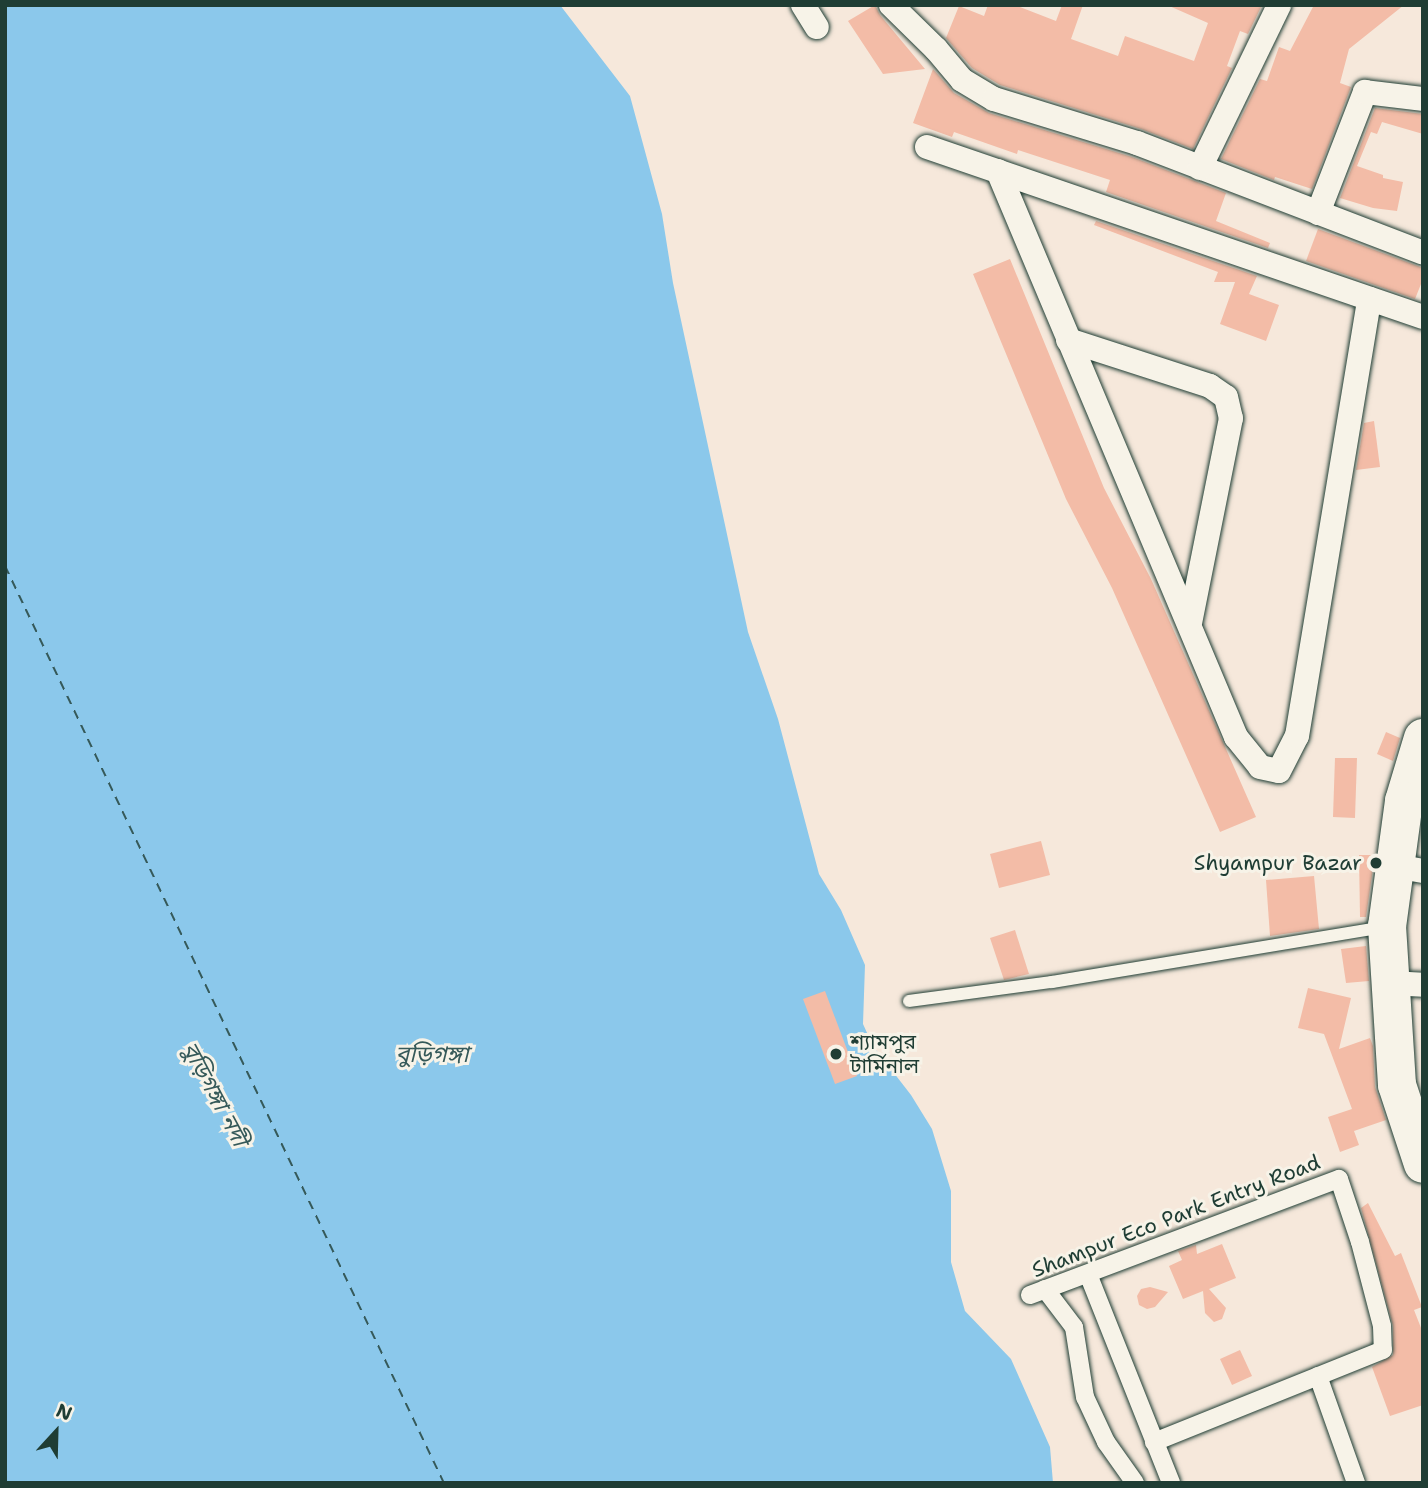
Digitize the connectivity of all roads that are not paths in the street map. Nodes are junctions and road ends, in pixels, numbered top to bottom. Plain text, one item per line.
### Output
1 (803, 5) edge
2 (891, 5) edge
3 (1279, 5) edge
4 (817, 27) dead end
5 (1423, 99) edge
6 (927, 147) dead end
7 (1200, 167) junction
8 (998, 171) junction
9 (1318, 214) junction
10 (1423, 253) edge
11 (1369, 299) junction
12 (1423, 317) edge
13 (1068, 340) junction
14 (1190, 623) junction
15 (1423, 738) edge
16 (1414, 803) edge
17 (1409, 869) edge
18 (1387, 926) junction
19 (1406, 984) edge
20 (909, 1001) dead end
21 (1423, 1164) edge
22 (1088, 1274) junction
23 (1318, 1376) junction
24 (1154, 1442) junction
25 (1135, 1483) edge
26 (1171, 1483) edge
27 (1356, 1483) edge

1 - 4 street
2 - 7 street
3 - 7 street
5 - 9 street
6 - 8 street
7 - 9 street
8 - 11 street
8 - 13 street
9 - 10 street
11 - 12 street
11 - 14 street
13 - 14 street
13 - 14 street
15 - 16 highway
16 - 17 highway
17 - 18 highway
18 - 19 highway
18 - 20 lane
19 - 21 highway
22 - 23 street, Shampur Eco Park Entry Road
22 - 24 street
22 - 25 street, Shampur Eco Park Entry Road
23 - 24 street
23 - 27 street
24 - 26 street

